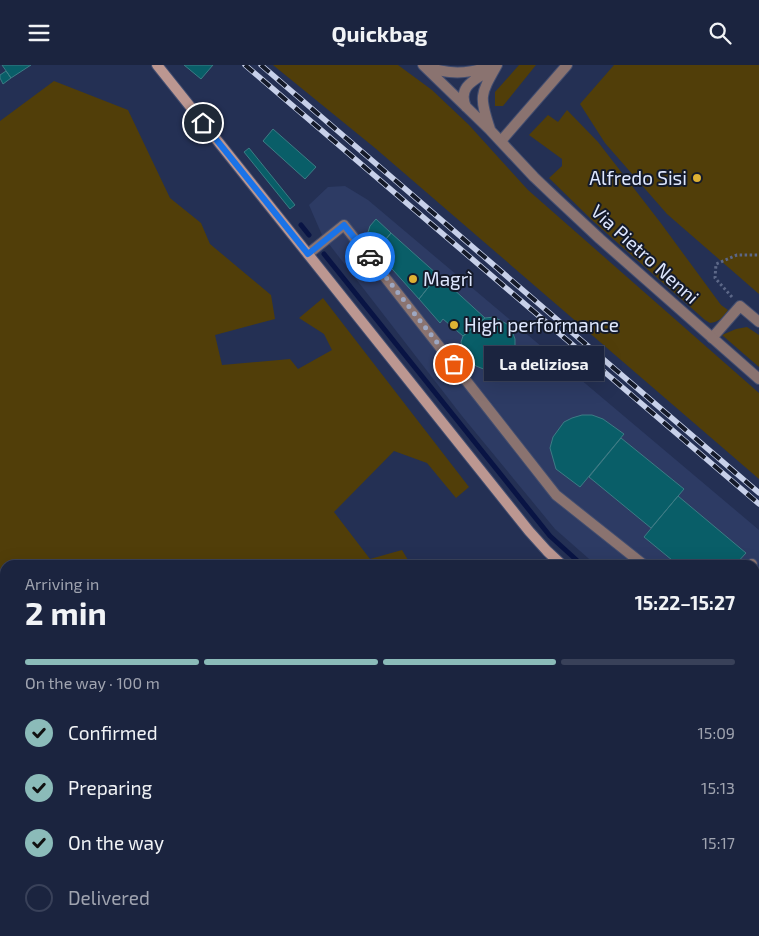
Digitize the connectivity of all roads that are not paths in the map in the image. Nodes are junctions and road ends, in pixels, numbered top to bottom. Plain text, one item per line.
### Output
1 (157, 65) edge
2 (497, 65) edge
3 (567, 65) edge
4 (424, 66) edge
5 (466, 107) junction
6 (490, 131) junction
7 (501, 141) junction
8 (308, 254) junction
9 (759, 322) edge
10 (712, 337) junction
11 (759, 379) edge
12 (557, 560) edge
13 (638, 560) edge

1 - 8 main road
2 - 4 street
2 - 5 street
2 - 6 street
3 - 7 street
4 - 5 street, Via Pietro Nenni
5 - 6 street, Via Pietro Nenni
6 - 7 street, Via Pietro Nenni
7 - 10 street, Via Pietro Nenni
8 - 12 main road
8 - 13 street
9 - 10 street
10 - 11 street, Via Pietro Nenni

